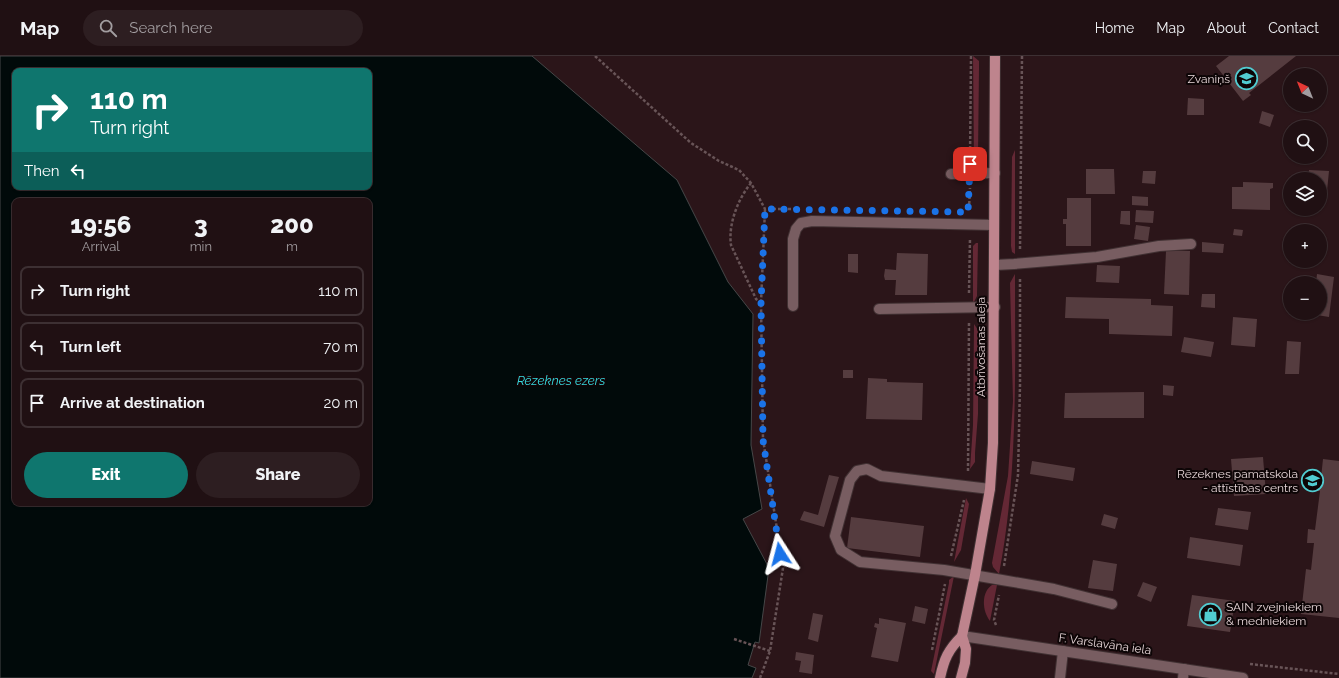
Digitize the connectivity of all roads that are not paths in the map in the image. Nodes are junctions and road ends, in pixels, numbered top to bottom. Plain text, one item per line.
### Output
1 (996, 56) edge
2 (995, 173) junction
3 (951, 174) dead end
4 (994, 225) junction
5 (1191, 244) dead end
6 (995, 265) junction
7 (793, 306) dead end
8 (995, 307) junction
9 (879, 309) dead end
10 (990, 489) junction
11 (975, 575) junction
12 (1112, 604) dead end
13 (962, 636) junction
14 (1063, 651) junction
15 (1183, 674) edge
16 (940, 678) edge
17 (961, 678) edge
18 (1060, 678) edge
19 (1243, 678) edge

1 - 2 main road, Atbrīvošanas aleja
2 - 3 street
2 - 4 main road, Atbrīvošanas aleja
4 - 6 main road, Atbrīvošanas aleja
4 - 7 street
5 - 6 street
6 - 8 main road, Atbrīvošanas aleja
8 - 9 street
8 - 10 main road, Atbrīvošanas aleja
10 - 11 main road, Atbrīvošanas aleja
10 - 11 street
11 - 12 street
11 - 13 main road, Atbrīvošanas aleja
13 - 14 street, F. Varslavāna iela
13 - 16 main road
13 - 17 main road, Atbrīvošanas aleja
14 - 15 street, F. Varslavāna iela
14 - 18 street
15 - 19 street, F. Varslavāna iela

